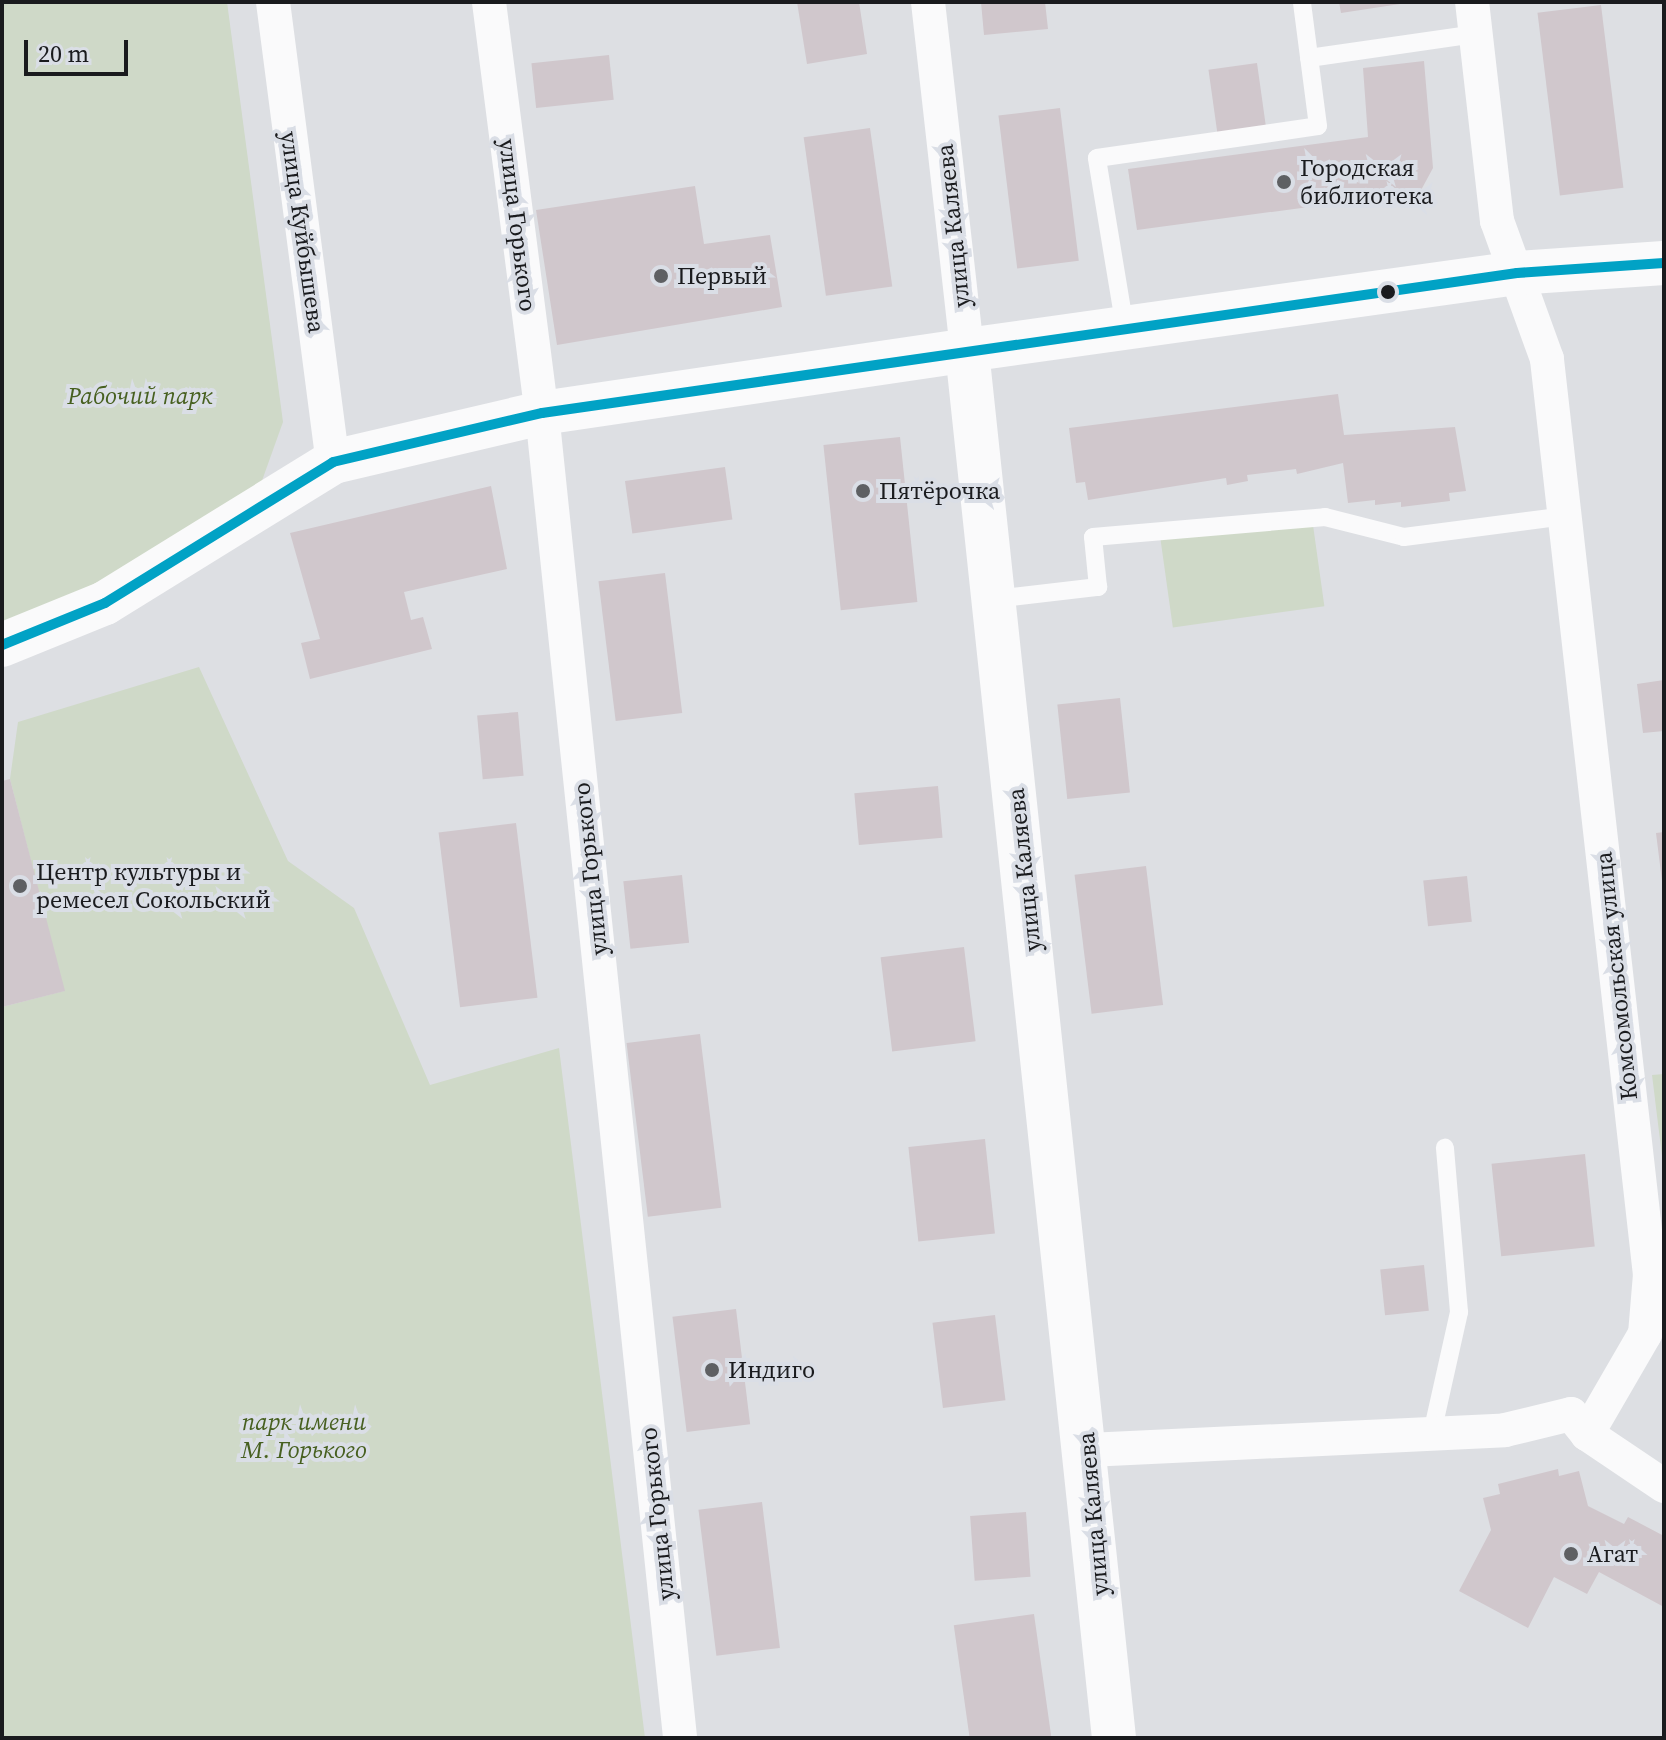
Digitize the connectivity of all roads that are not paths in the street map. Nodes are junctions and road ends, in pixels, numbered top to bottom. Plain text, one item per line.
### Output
1 (273, 2) edge
2 (489, 2) edge
3 (928, 2) edge
4 (1302, 2) edge
5 (1474, 18) edge
6 (1309, 58) junction
7 (1664, 263) edge
8 (1517, 273) junction
9 (1125, 328) junction
10 (967, 350) junction
11 (542, 413) junction
12 (333, 462) junction
13 (1565, 516) junction
14 (994, 599) junction
15 (2, 645) edge
16 (1445, 1148) dead end
17 (1432, 1433) junction
18 (1587, 1434) junction
19 (1088, 1450) junction
20 (1664, 1486) edge
21 (680, 1738) edge
22 (1114, 1738) edge

1 - 12 street, улица Куйбышева
2 - 11 street, улица Горького
3 - 10 street, улица Каляева
4 - 6 lane
5 - 6 lane
5 - 8 street, Комсомольская улица
6 - 9 lane
7 - 8 main road
8 - 9 main road
8 - 13 street, Комсомольская улица
9 - 10 main road
10 - 11 main road
10 - 14 main road, улица Каляева
11 - 12 main road
11 - 21 street, улица Горького
12 - 15 main road
13 - 14 lane
13 - 18 street, Комсомольская улица
14 - 19 main road, улица Каляева
16 - 17 lane
17 - 18 street
17 - 19 street
18 - 20 street
19 - 22 main road, улица Каляева

